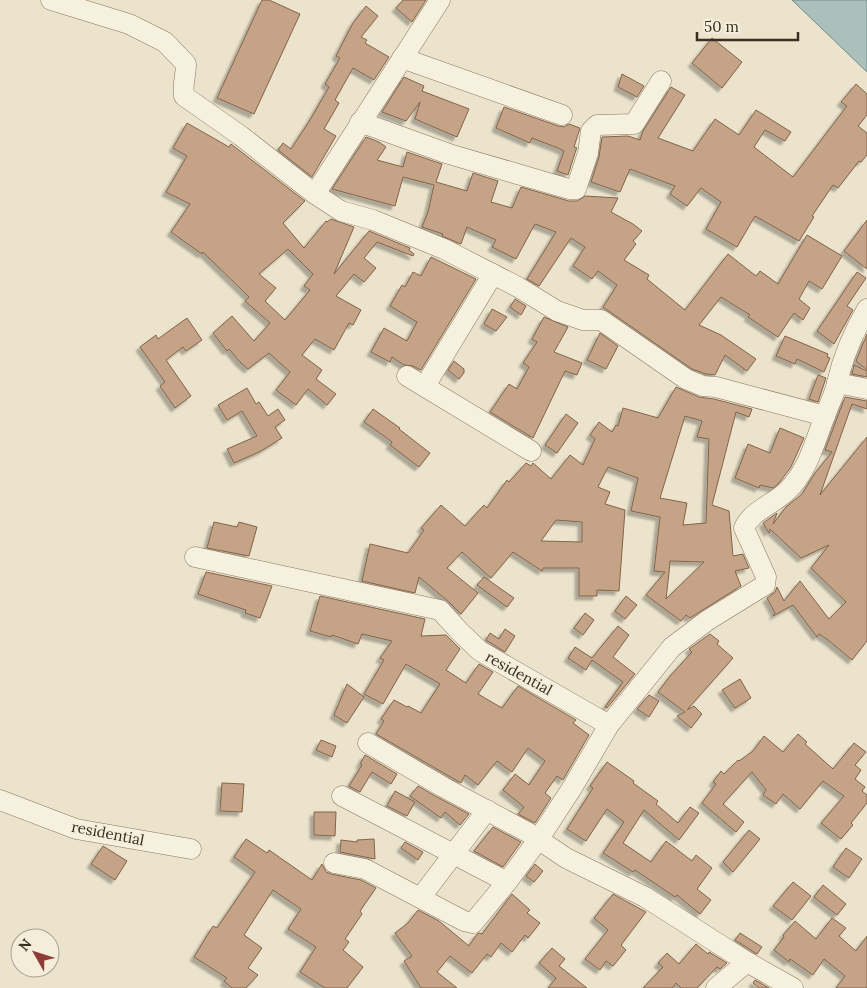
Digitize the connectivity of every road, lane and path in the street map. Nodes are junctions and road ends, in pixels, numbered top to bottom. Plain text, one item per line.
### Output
1 (51, 0) edge
2 (440, 0) edge
3 (402, 58) junction
4 (661, 81) dead end
5 (562, 115) dead end
6 (360, 122) junction
7 (315, 194) junction
8 (493, 274) junction
9 (867, 309) edge
10 (407, 376) dead end
11 (837, 383) junction
12 (425, 386) junction
13 (867, 389) edge
14 (825, 416) junction
15 (531, 450) dead end
16 (194, 557) dead end
17 (609, 725) junction
18 (368, 743) dead end
19 (342, 796) dead end
20 (0, 800) edge
21 (487, 810) junction
22 (538, 840) junction
23 (191, 849) dead end
24 (454, 854) junction
25 (334, 863) dead end
26 (507, 882) junction
27 (422, 897) junction
28 (747, 962) junction
29 (716, 988) edge
30 (793, 988) edge

1 - 7 street
2 - 3 street
3 - 5 street
3 - 6 street
4 - 6 street
6 - 7 street
7 - 8 street
8 - 12 street
8 - 14 street
9 - 11 street
10 - 12 street
11 - 13 street
11 - 14 street
12 - 15 street
14 - 17 street
16 - 17 street, residential
17 - 22 street
18 - 21 street
19 - 24 street
20 - 23 street, residential
21 - 22 street
21 - 24 street
22 - 26 street
22 - 28 street
24 - 26 street
24 - 27 street
25 - 27 street
26 - 27 street
28 - 29 street
28 - 30 street

